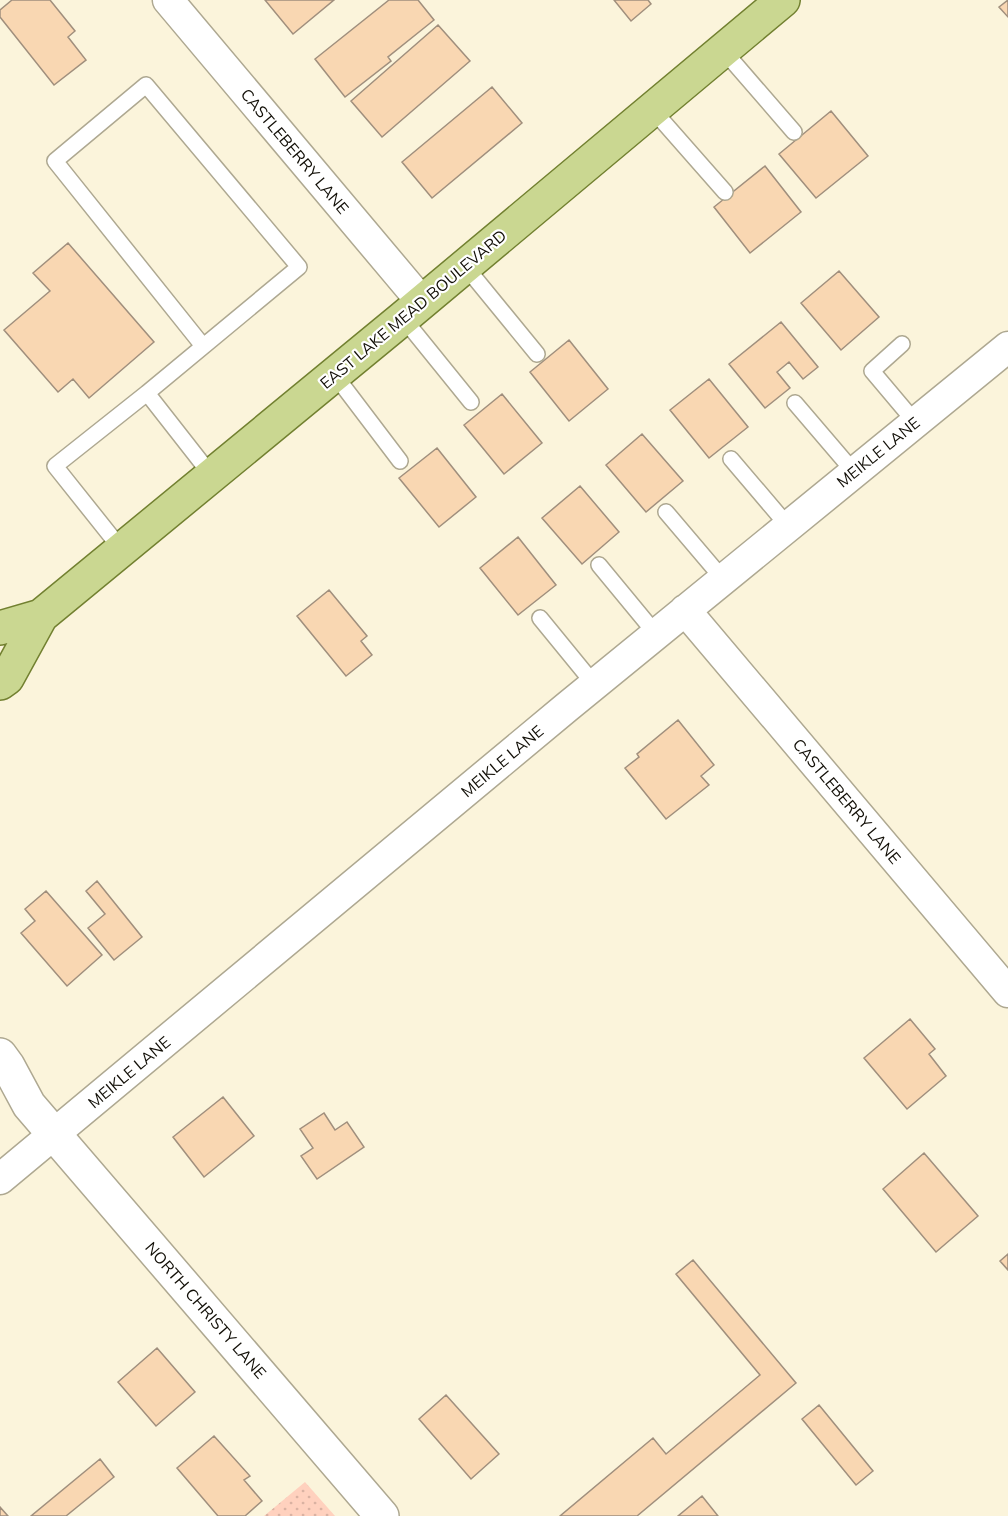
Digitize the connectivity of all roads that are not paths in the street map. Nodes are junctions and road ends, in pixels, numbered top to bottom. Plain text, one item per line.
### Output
1 (168, 0) edge
2 (783, 0) edge
3 (723, 50) junction
4 (652, 110) junction
5 (794, 132) dead end
6 (725, 192) dead end
7 (465, 266) junction
8 (412, 310) junction
9 (902, 344) dead end
10 (203, 346) junction
11 (1008, 347) edge
12 (537, 354) dead end
13 (334, 374) junction
14 (147, 393) junction
15 (471, 402) dead end
16 (795, 403) dead end
17 (915, 422) junction
18 (731, 459) dead end
19 (400, 461) dead end
20 (854, 472) junction
21 (212, 476) junction
22 (666, 512) dead end
23 (788, 526) junction
24 (122, 550) junction
25 (599, 565) dead end
26 (723, 579) junction
27 (685, 610) junction
28 (41, 616) junction
29 (540, 618) dead end
30 (0, 628) edge
31 (656, 634) junction
32 (0, 683) edge
33 (594, 684) junction
34 (1008, 992) edge
35 (0, 1055) edge
36 (0, 1088) edge
37 (29, 1105) junction
38 (54, 1135) junction
39 (0, 1179) edge
40 (382, 1516) edge

1 - 8 street, CASTLEBERRY LANE
2 - 3 main road, EAST LAKE MEAD BOULEVARD
3 - 4 main road, EAST LAKE MEAD BOULEVARD
3 - 5 lane
4 - 6 lane
4 - 7 main road, EAST LAKE MEAD BOULEVARD
7 - 8 main road, EAST LAKE MEAD BOULEVARD
7 - 12 lane
8 - 13 main road, EAST LAKE MEAD BOULEVARD
8 - 15 lane
9 - 17 lane
10 - 10 lane
10 - 14 lane
11 - 17 street, MEIKLE LANE
13 - 19 lane
13 - 21 main road, EAST LAKE MEAD BOULEVARD
14 - 21 lane
14 - 24 lane
16 - 20 lane
17 - 20 street, MEIKLE LANE
18 - 23 lane
20 - 23 street, MEIKLE LANE
21 - 24 main road, EAST LAKE MEAD BOULEVARD
22 - 26 lane
23 - 26 street, MEIKLE LANE
24 - 28 main road, EAST LAKE MEAD BOULEVARD
25 - 31 lane
26 - 27 street, MEIKLE LANE
27 - 31 street, MEIKLE LANE
27 - 34 street, CASTLEBERRY LANE
28 - 30 main road, EAST LAKE MEAD BOULEVARD
28 - 32 main road, EAST LAKE MEAD BOULEVARD
29 - 33 lane
31 - 33 street, MEIKLE LANE
33 - 38 street, MEIKLE LANE
35 - 37 street, NORTH CHRISTY LANE
36 - 37 street, NORTH CHRISTY LANE
37 - 38 street, NORTH CHRISTY LANE
38 - 39 street, MEIKLE LANE
38 - 40 street, NORTH CHRISTY LANE

